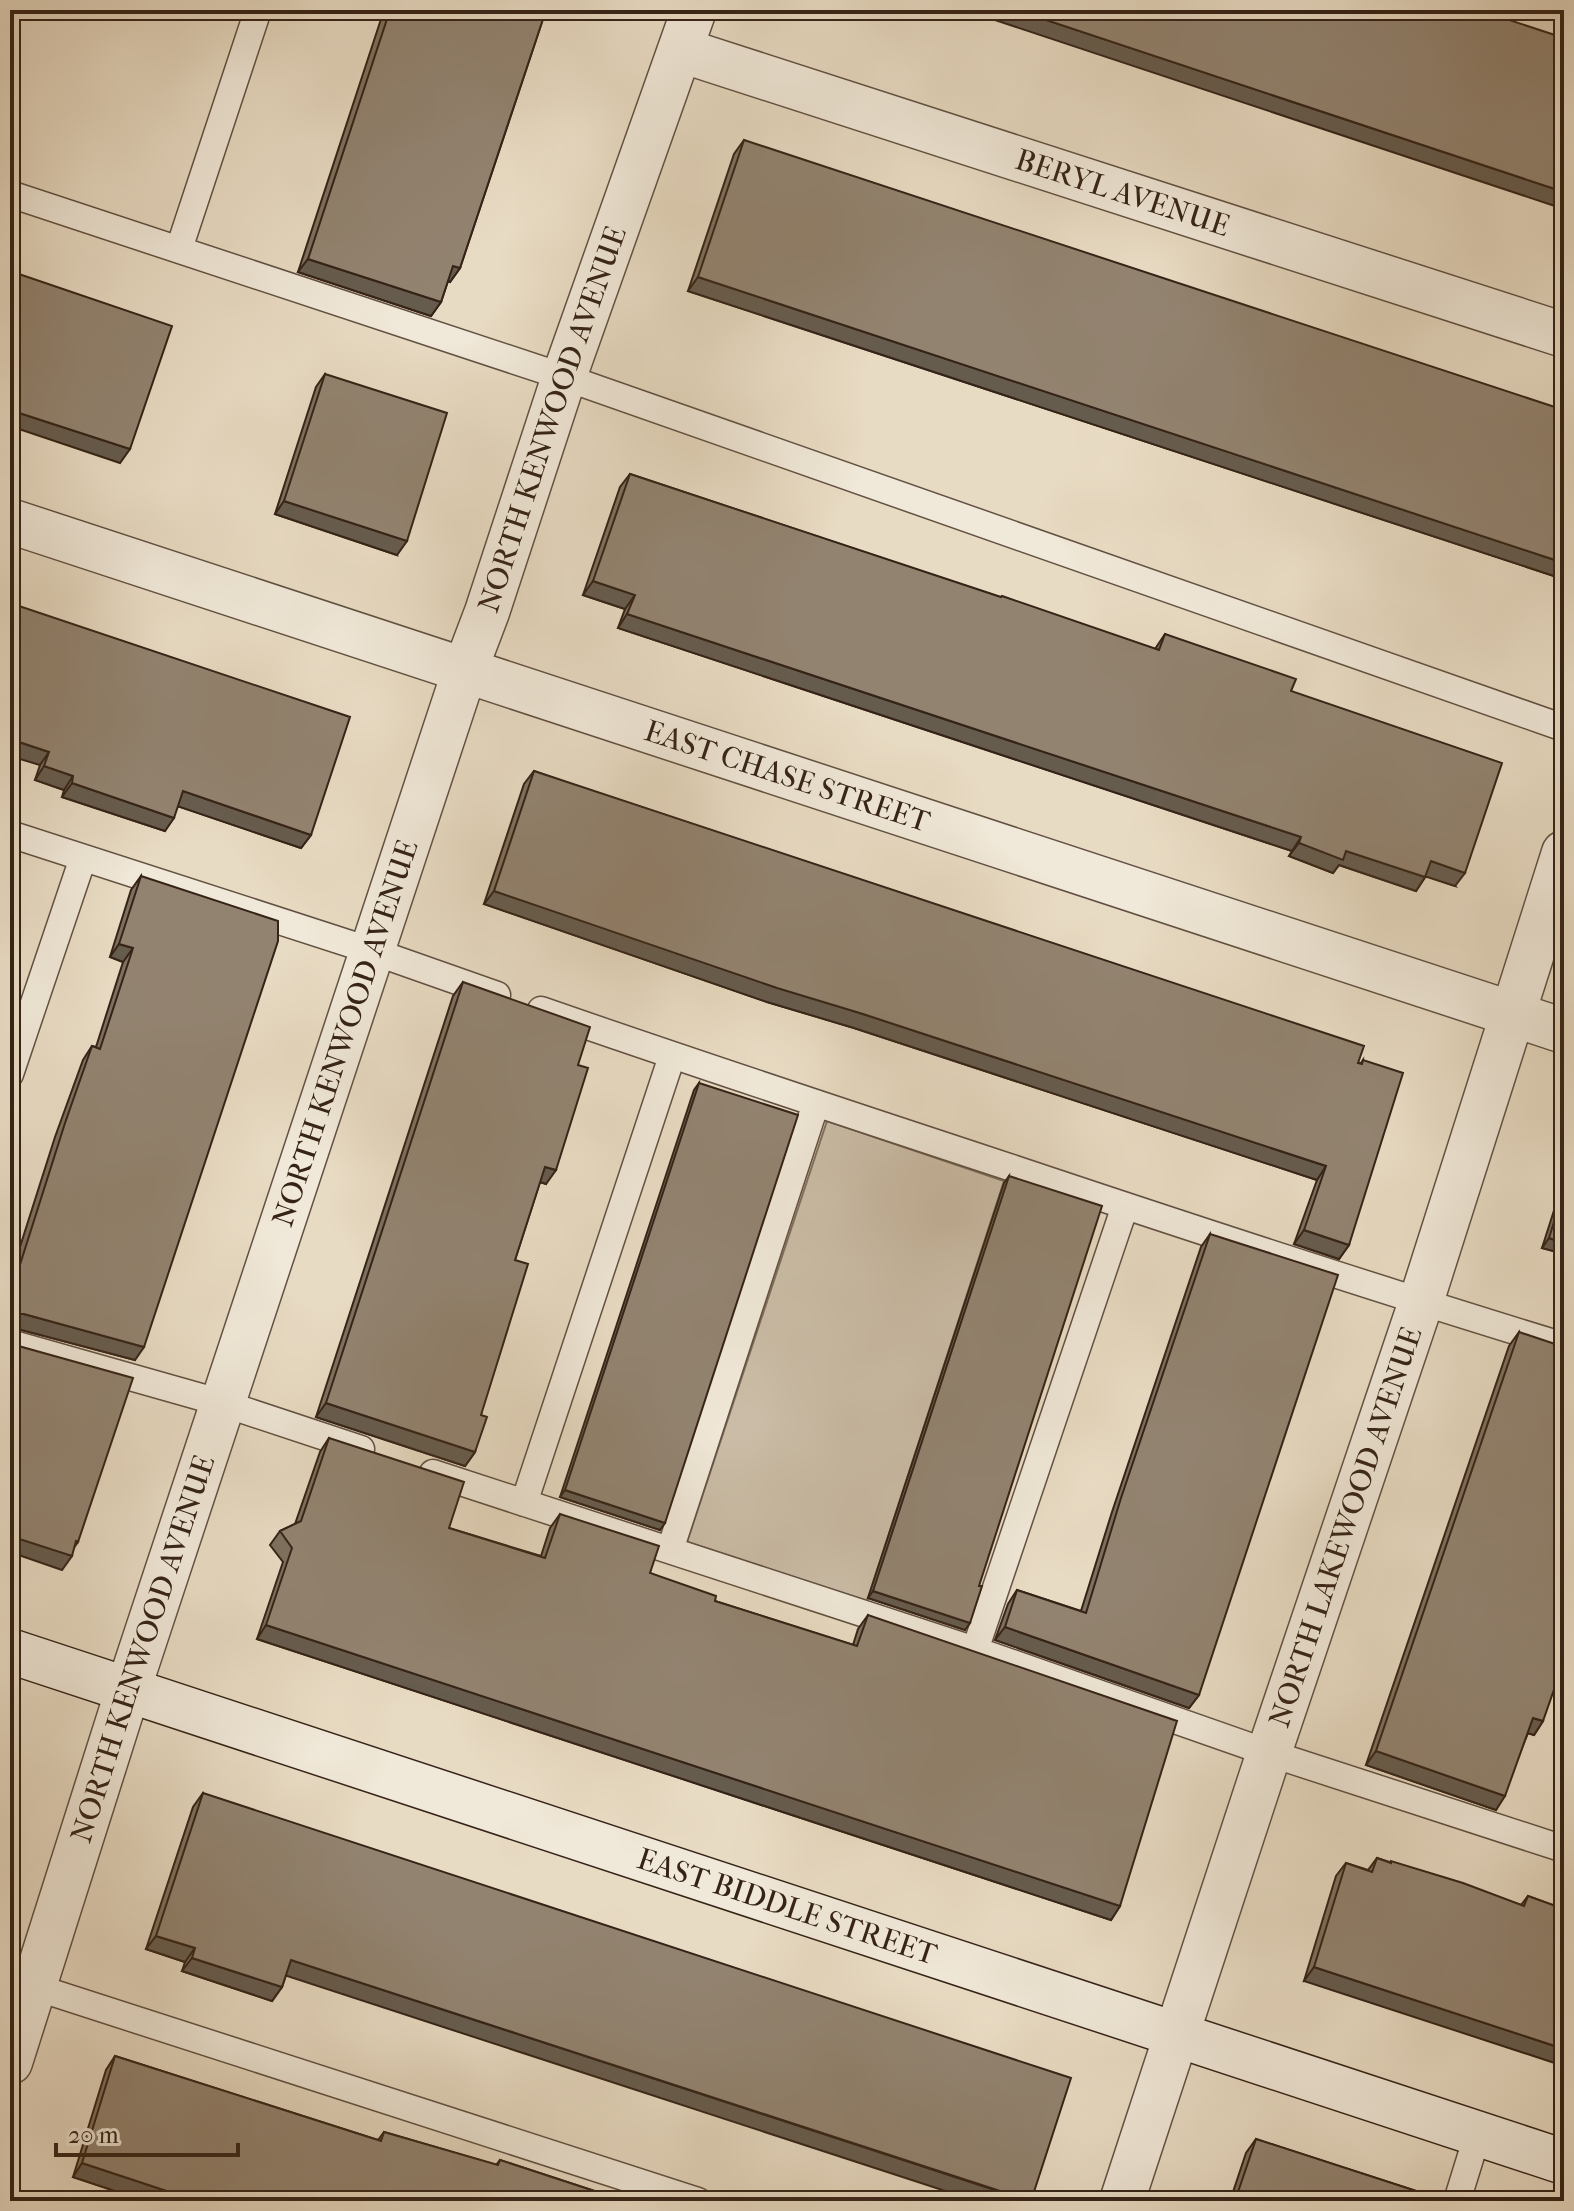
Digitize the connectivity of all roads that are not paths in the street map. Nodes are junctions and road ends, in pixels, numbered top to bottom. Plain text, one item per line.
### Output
1 (258, 10) edge
2 (687, 30) edge
3 (10, 194) edge
4 (179, 249) junction
5 (1564, 335) edge
6 (564, 377) junction
7 (10, 521) edge
8 (465, 670) junction
9 (1564, 728) edge
10 (10, 834) edge
11 (1564, 853) edge
12 (83, 858) junction
13 (372, 951) junction
14 (1511, 1014) junction
15 (1564, 1031) edge
16 (672, 1056) junction
17 (10, 1074) edge
18 (816, 1103) junction
19 (1125, 1206) junction
20 (1421, 1302) junction
21 (10, 1343) edge
22 (1564, 1346) edge
23 (222, 1403) junction
24 (524, 1503) junction
25 (670, 1550) junction
26 (975, 1650) junction
27 (10, 1651) edge
28 (128, 1690) junction
29 (1269, 1753) junction
30 (1564, 1849) edge
31 (35, 1987) junction
32 (1176, 2034) junction
33 (10, 2062) edge
34 (1478, 2133) junction
35 (1564, 2162) edge
36 (698, 2201) edge
37 (1122, 2201) edge
38 (1457, 2201) edge

1 - 4 lane
2 - 5 street, BERYL AVENUE
2 - 6 street, NORTH KENWOOD AVENUE
3 - 4 lane
4 - 6 lane
6 - 8 street, NORTH KENWOOD AVENUE
6 - 9 lane
7 - 8 street, EAST CHASE STREET
8 - 13 street, NORTH KENWOOD AVENUE
8 - 14 street, EAST CHASE STREET
10 - 12 lane
11 - 14 street, NORTH LAKEWOOD AVENUE
12 - 13 lane
12 - 17 lane
13 - 16 lane
13 - 23 street, NORTH KENWOOD AVENUE
14 - 15 street, EAST CHASE STREET
14 - 20 street, NORTH LAKEWOOD AVENUE
16 - 18 lane
16 - 24 lane
18 - 19 lane
18 - 25 lane
19 - 20 lane
19 - 26 lane
20 - 22 lane
20 - 29 street, NORTH LAKEWOOD AVENUE
21 - 23 lane
23 - 24 lane
23 - 28 street, NORTH KENWOOD AVENUE
24 - 25 lane
25 - 26 lane
26 - 29 lane
27 - 28 street, EAST BIDDLE STREET
28 - 31 street, NORTH KENWOOD AVENUE
28 - 32 street, EAST BIDDLE STREET
29 - 30 lane
29 - 32 street, NORTH LAKEWOOD AVENUE
31 - 33 street, NORTH KENWOOD AVENUE
31 - 36 lane
32 - 34 street, EAST BIDDLE STREET
32 - 37 street, NORTH LAKEWOOD AVENUE
34 - 35 street, EAST BIDDLE STREET
34 - 38 lane

